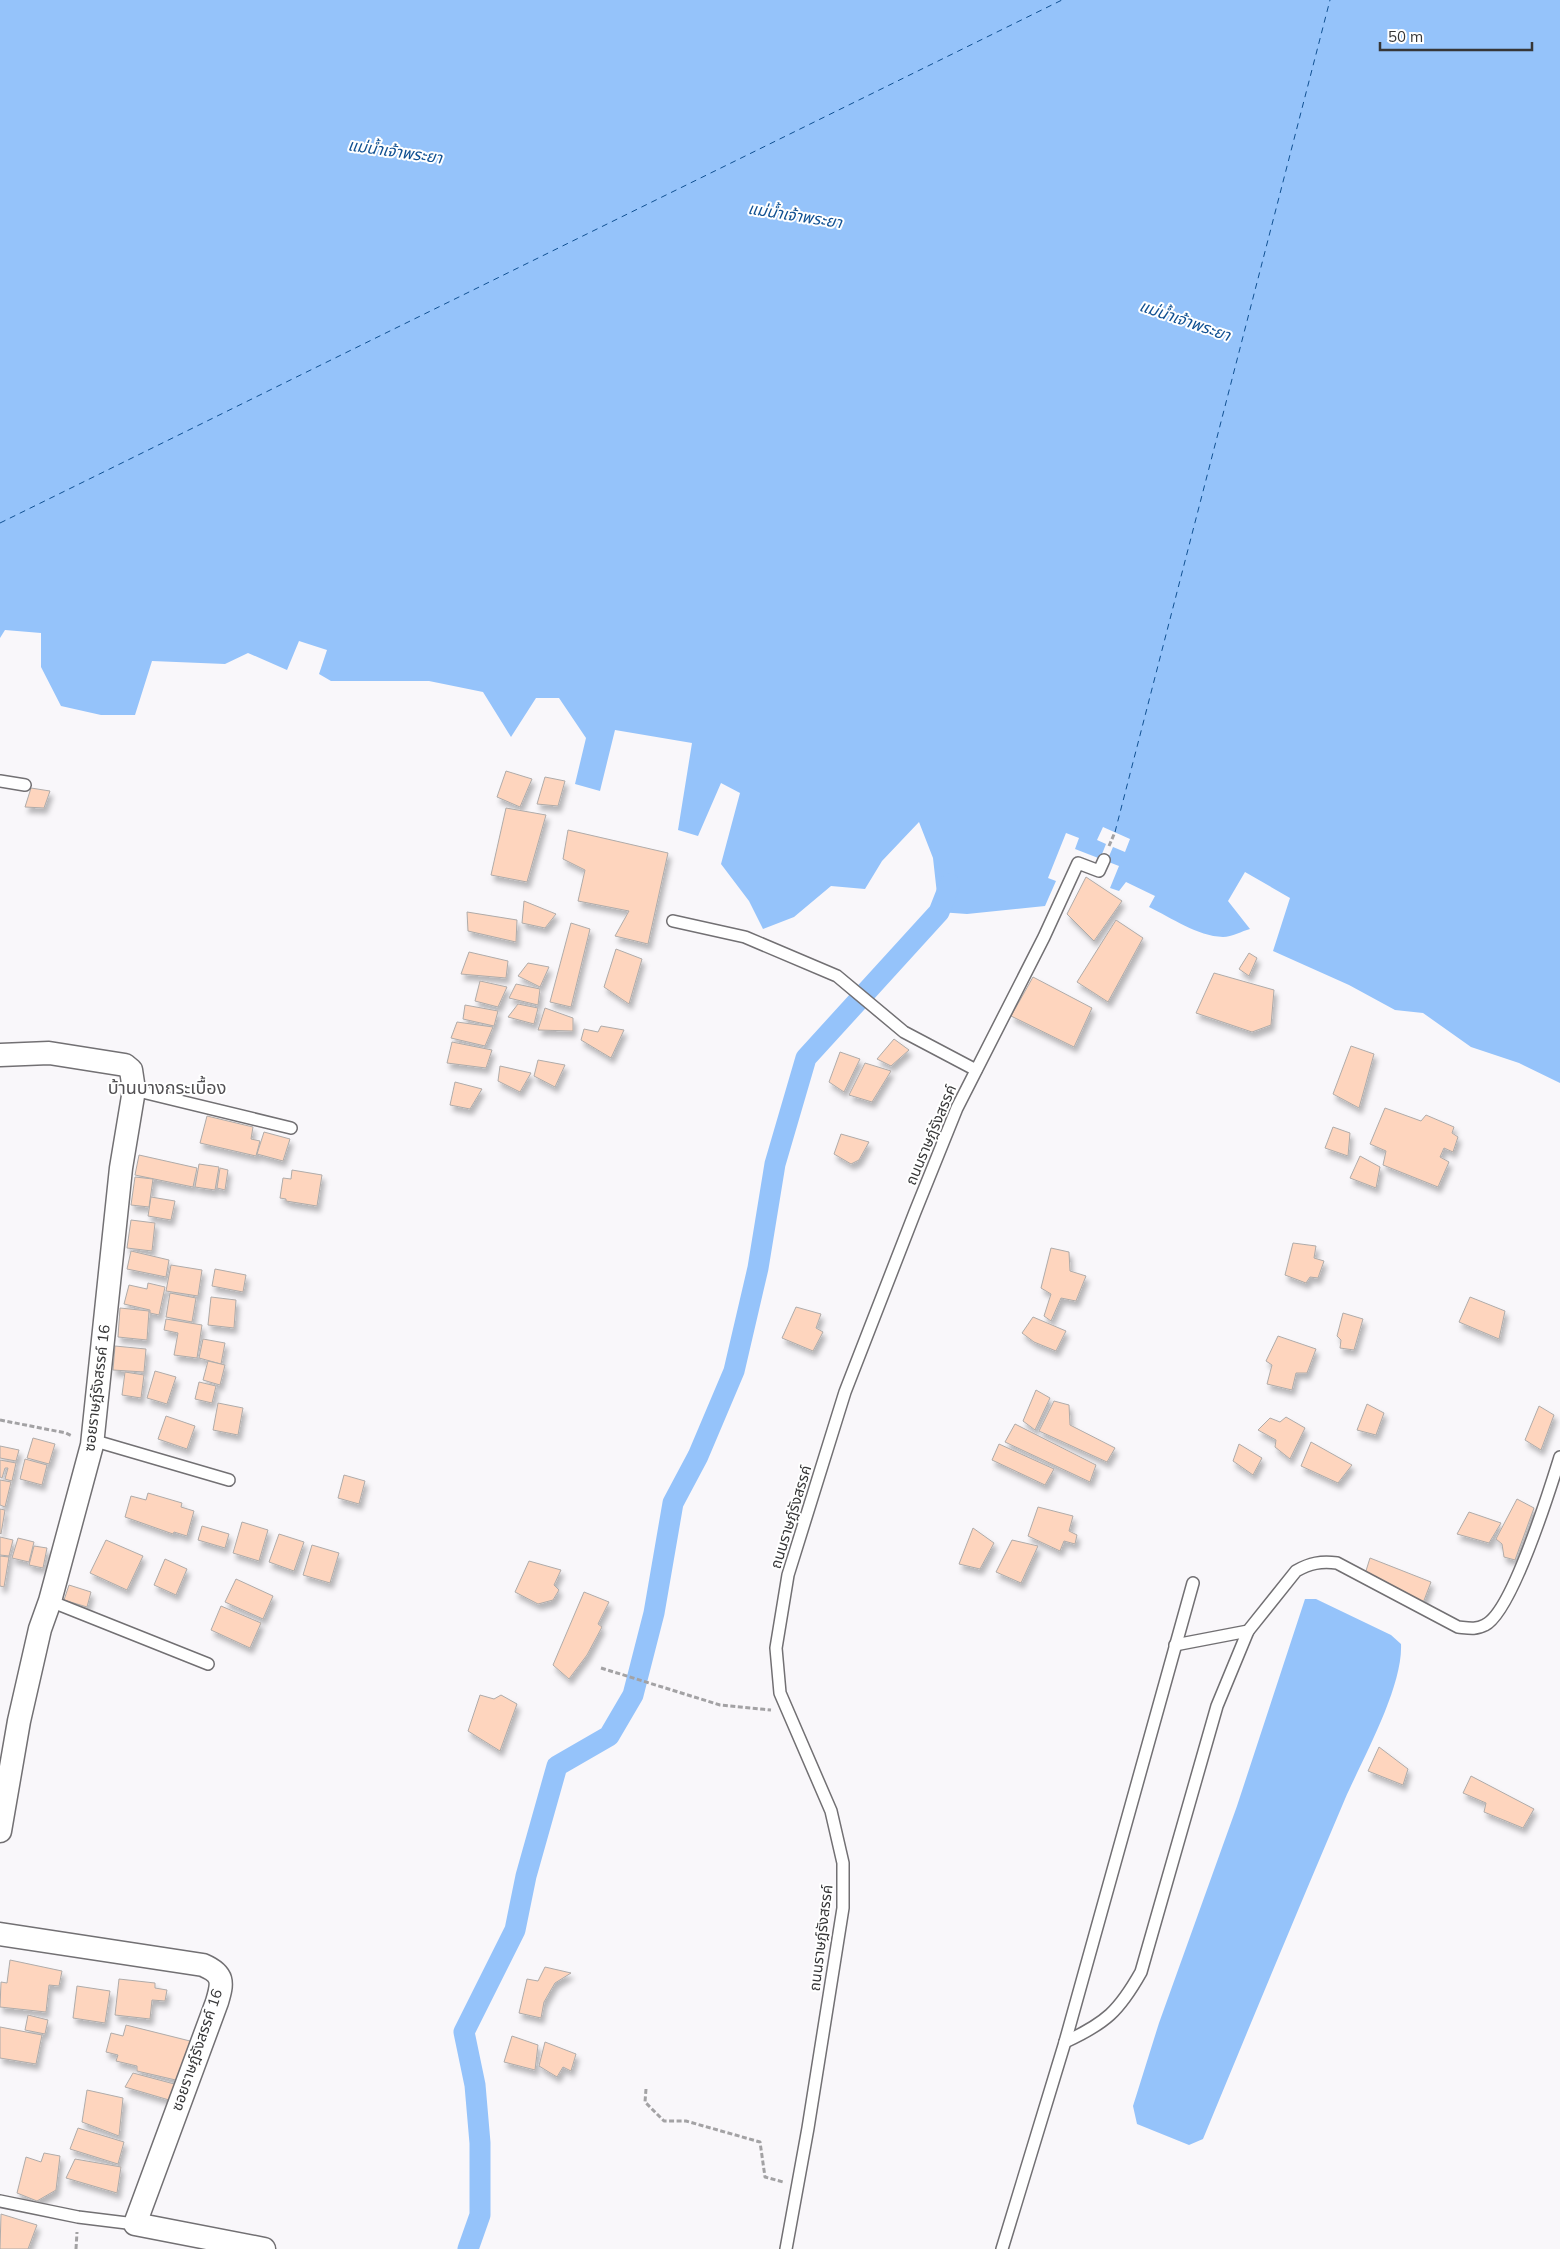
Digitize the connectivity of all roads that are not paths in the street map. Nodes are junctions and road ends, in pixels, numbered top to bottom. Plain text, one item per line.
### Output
1 (0, 781) edge
2 (25, 785) dead end
3 (1104, 860) dead end
4 (673, 921) dead end
5 (0, 1055) edge
6 (976, 1070) junction
7 (134, 1090) junction
8 (291, 1128) dead end
9 (92, 1443) junction
10 (1560, 1457) edge
11 (229, 1480) dead end
12 (1193, 1583) dead end
13 (50, 1601) junction
14 (1248, 1631) junction
15 (1175, 1645) junction
16 (208, 1664) dead end
17 (0, 1831) edge
18 (0, 1934) edge
19 (1065, 2042) junction
20 (0, 2201) edge
21 (135, 2224) junction
22 (264, 2249) edge
23 (786, 2249) edge
24 (1002, 2249) edge

1 - 2 lane
3 - 6 lane, ถนนราษฎ์รังสรรค์
4 - 6 lane
5 - 7 street, ซอยราษฎ์รังสรรค์ 16
6 - 23 lane, ถนนราษฎ์รังสรรค์
7 - 8 lane
7 - 9 street, ซอยราษฎ์รังสรรค์ 16
9 - 11 lane
9 - 13 street, ซอยราษฎ์รังสรรค์ 16
10 - 14 lane
12 - 15 lane
13 - 16 lane
13 - 17 street, ซอยราษฎ์รังสรรค์ 16
14 - 15 lane
14 - 19 lane
15 - 19 lane
18 - 21 street, ซอยราษฎ์รังสรรค์ 16
19 - 24 lane
20 - 21 lane
21 - 22 street

